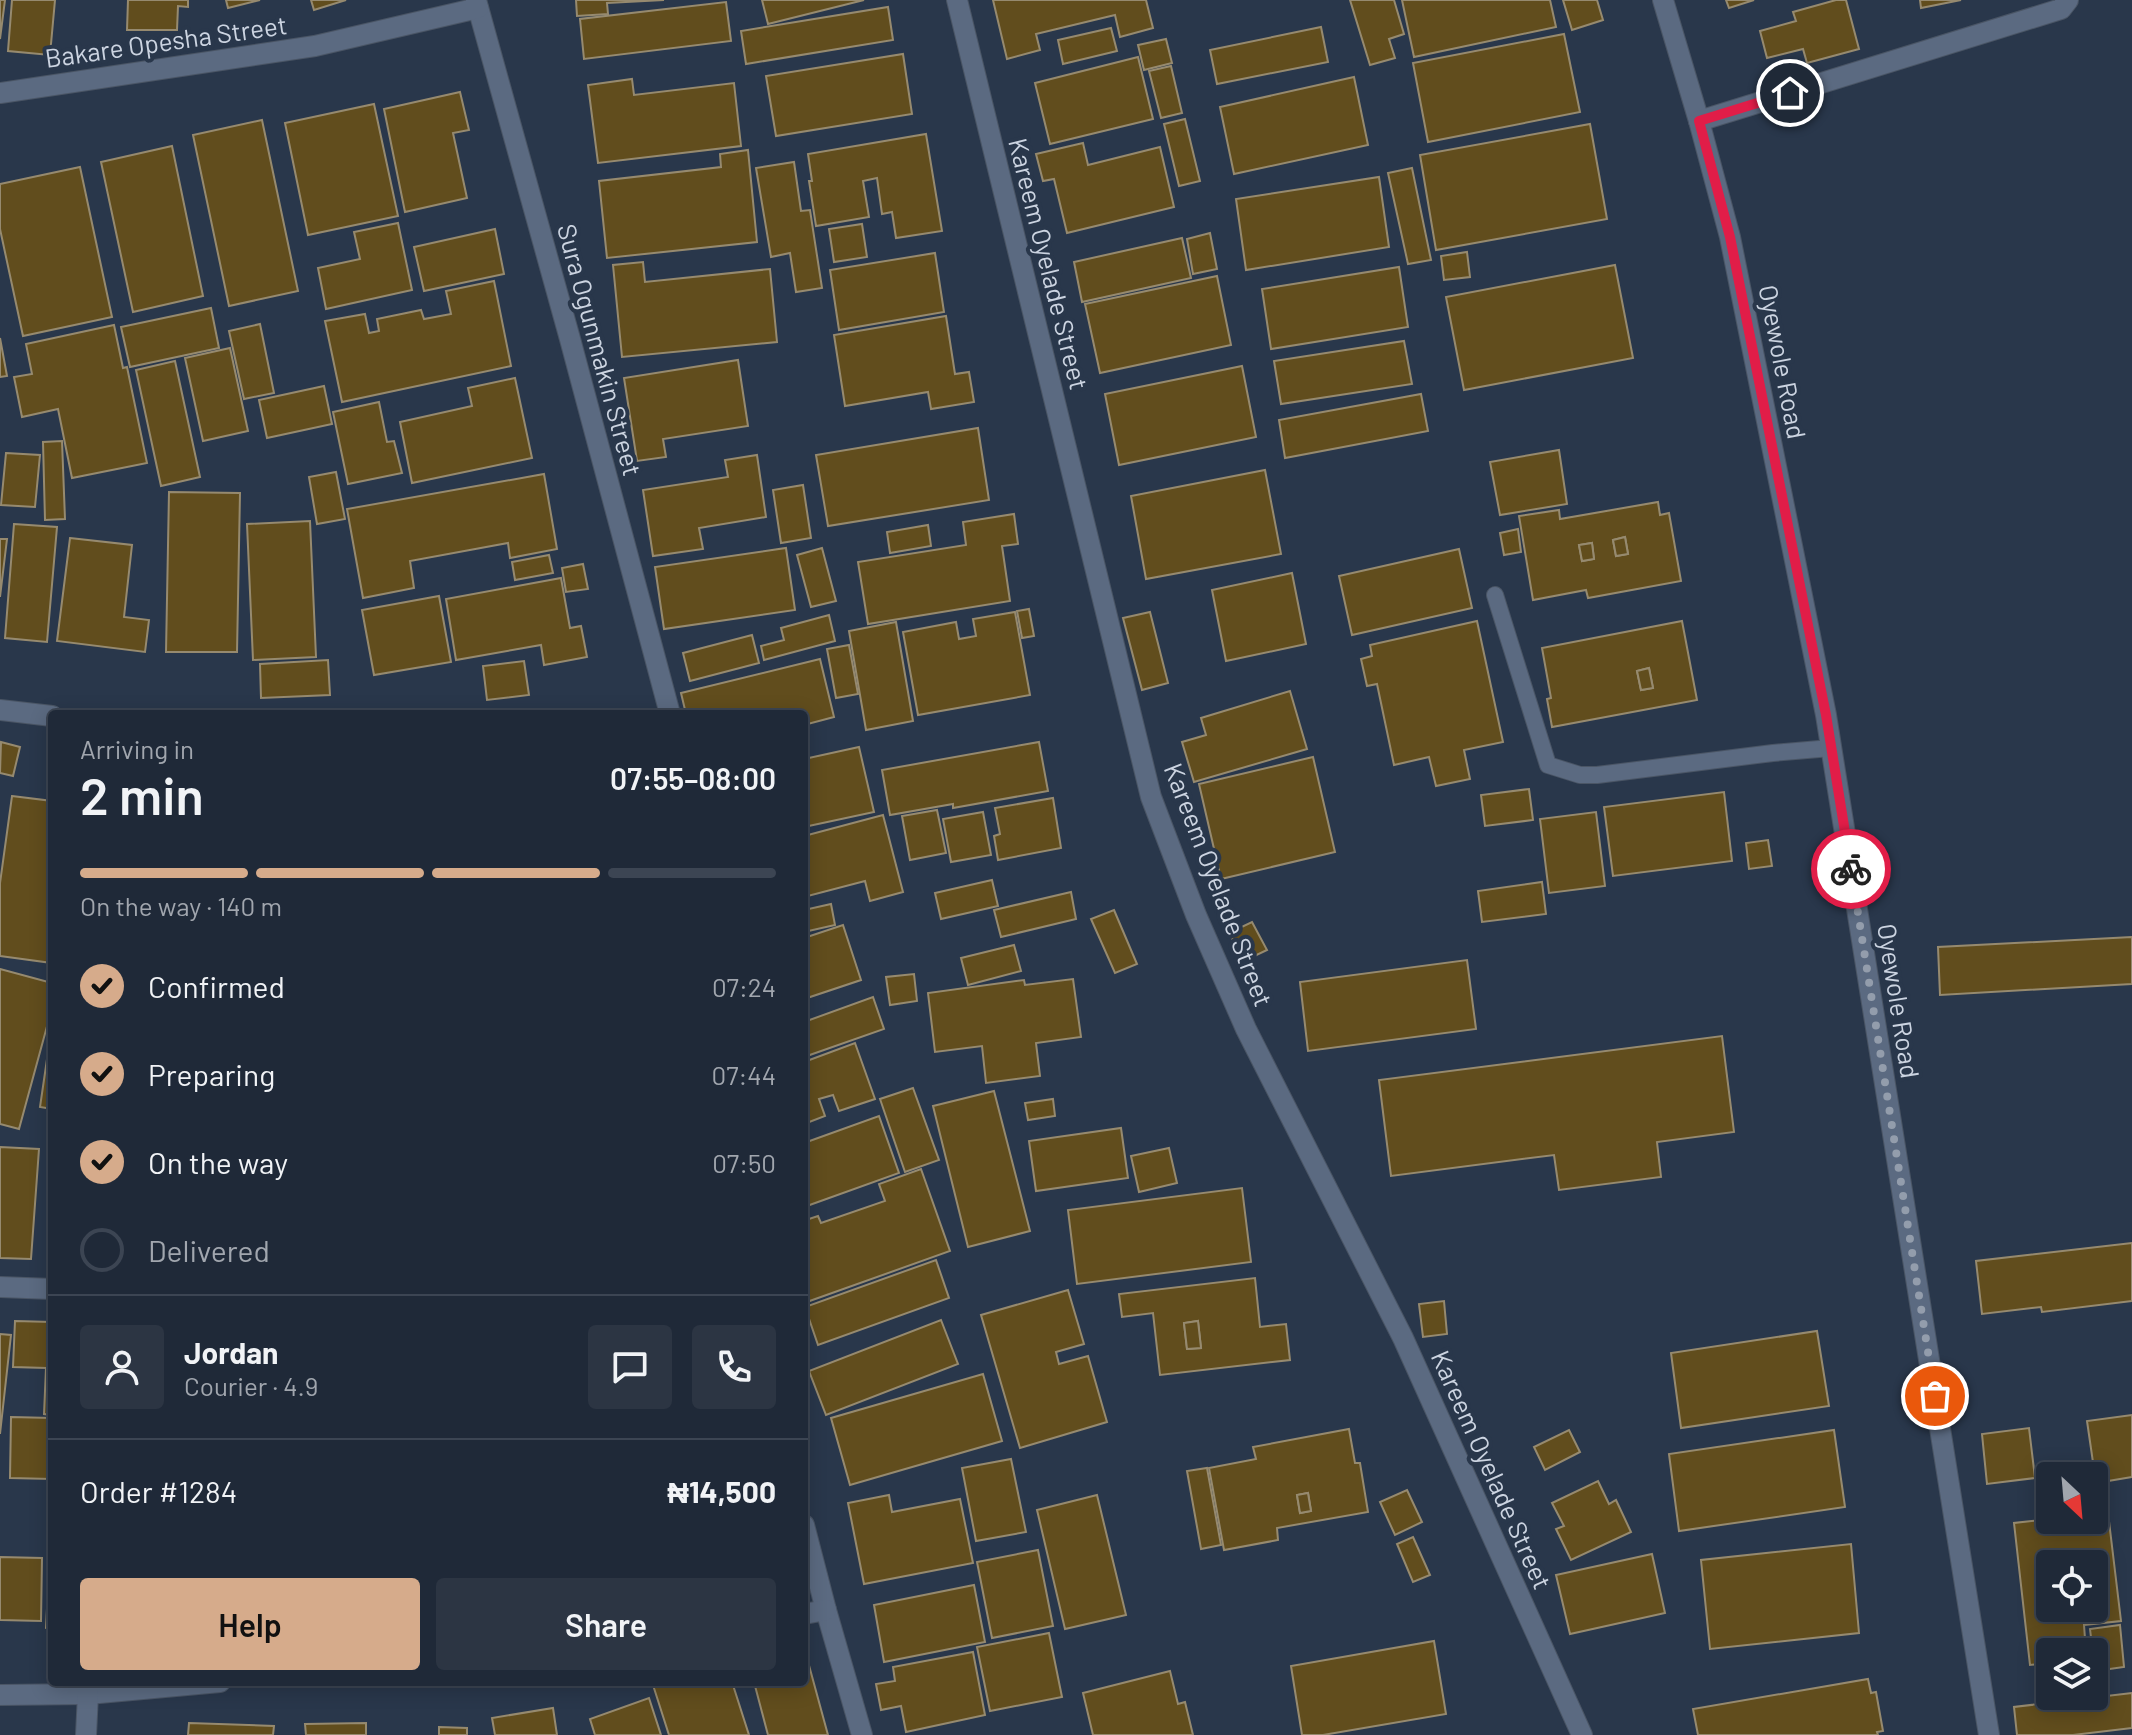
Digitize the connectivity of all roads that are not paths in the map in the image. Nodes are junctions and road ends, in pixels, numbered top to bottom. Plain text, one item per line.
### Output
1 (957, 0) edge
2 (1663, 0) edge
3 (2068, 0) edge
4 (477, 4) edge
5 (0, 93) edge
6 (1699, 121) junction
7 (1495, 595) dead end
8 (0, 710) edge
9 (669, 710) edge
10 (48, 716) edge
11 (1831, 748) junction
12 (0, 1287) edge
13 (48, 1289) edge
14 (808, 1540) edge
15 (826, 1610) junction
16 (808, 1613) edge
17 (176, 1686) edge
18 (88, 1694) junction
19 (0, 1695) edge
20 (86, 1735) edge
21 (862, 1735) edge
22 (1582, 1735) edge
23 (1989, 1735) edge

1 - 22 street, Kareem Oyelade Street
2 - 6 street, Oyewole Road
3 - 6 street
4 - 5 street, Bakare Opesha Street
4 - 9 street, Sura Ogunmakin Street
6 - 11 street, Oyewole Road
7 - 11 lane
8 - 10 street
11 - 23 street, Oyewole Road
12 - 13 street
14 - 15 street
15 - 16 street
15 - 21 street
17 - 18 street
18 - 19 street
18 - 20 street

